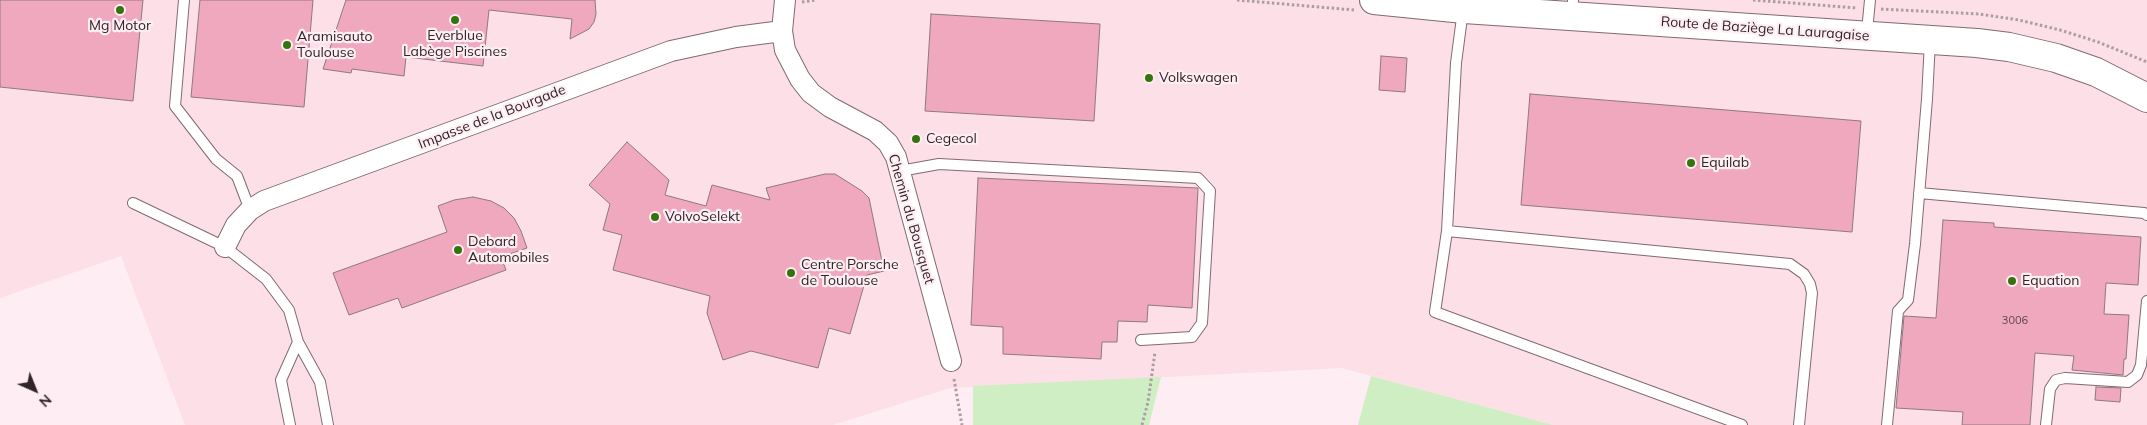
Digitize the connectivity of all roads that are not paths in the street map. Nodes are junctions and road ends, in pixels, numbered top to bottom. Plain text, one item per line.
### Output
1 (184, 0) edge
2 (1374, 0) edge
3 (1567, 0) edge
4 (791, 1) edge
5 (1464, 9) junction
6 (1869, 11) edge
7 (782, 31) junction
8 (1930, 40) junction
9 (2143, 69) edge
10 (2147, 98) edge
11 (900, 171) junction
12 (1919, 193) junction
13 (133, 203) dead end
14 (250, 210) junction
15 (2147, 215) edge
16 (1447, 231) junction
17 (225, 246) junction
18 (2147, 301) edge
19 (1141, 340) dead end
20 (298, 342) junction
21 (951, 361) road end
22 (290, 425) edge
23 (328, 425) edge
24 (1742, 425) edge
25 (1799, 425) edge
26 (1887, 425) edge
27 (2046, 425) edge

1 - 14 lane
2 - 5 main road, Route de Baziège La Lauragaise
3 - 6 main road, Route de Baziège La Lauragaise
4 - 7 street, Chemin du Bousquet
5 - 8 main road, Route de Baziège La Lauragaise
5 - 16 lane
6 - 9 main road, Route de Baziège La Lauragaise
7 - 11 street, Chemin du Bousquet
7 - 14 street, Impasse de la Bourgade
8 - 10 main road, Route de Baziège La Lauragaise
8 - 12 lane
11 - 19 lane
11 - 21 street, Chemin du Bousquet
12 - 15 lane
12 - 26 lane
13 - 17 lane
14 - 17 street, Impasse de la Bourgade
16 - 24 lane
16 - 25 lane
17 - 20 lane
18 - 27 lane
20 - 22 lane
20 - 23 lane

